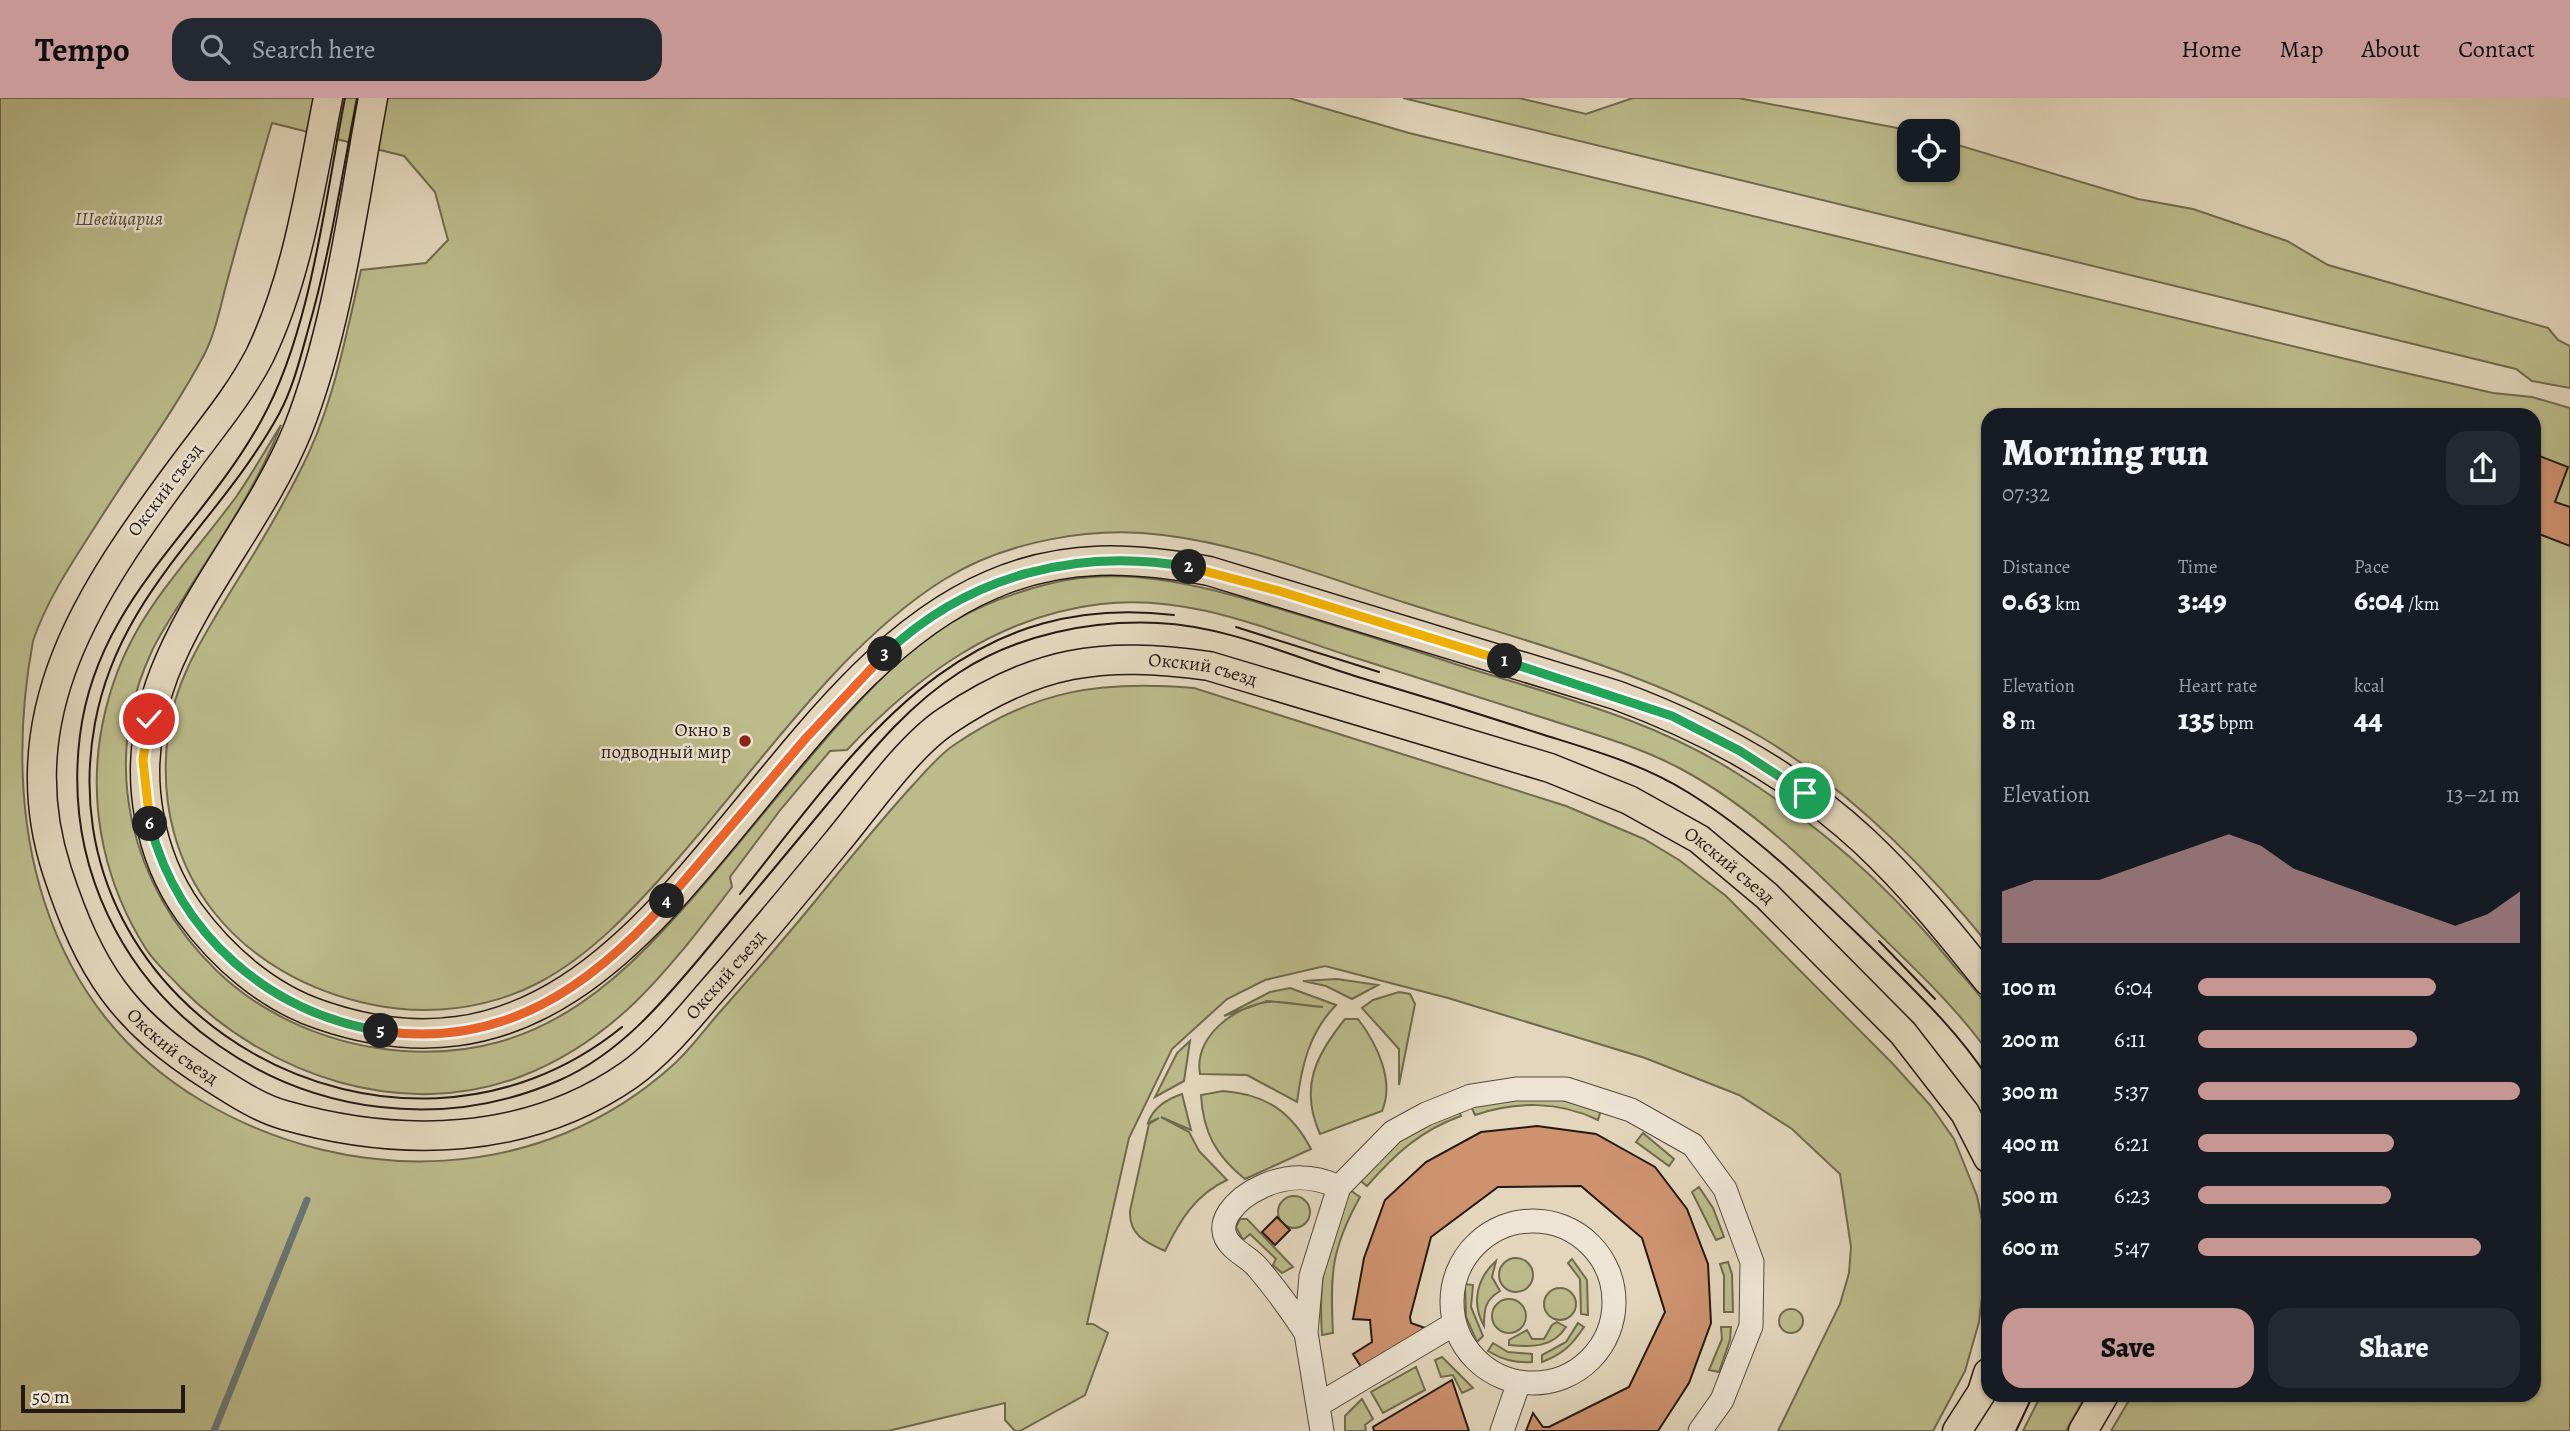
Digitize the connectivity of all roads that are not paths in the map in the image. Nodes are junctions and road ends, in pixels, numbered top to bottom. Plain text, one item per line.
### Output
1 (328, 98) edge
2 (373, 98) edge
3 (1981, 972) edge
4 (1981, 1144) edge
5 (1339, 1187) junction
6 (1454, 1324) junction
7 (1306, 1333) junction
8 (1519, 1382) junction
9 (1981, 1394) edge
10 (2100, 1402) edge
11 (1318, 1405) junction
12 (1322, 1431) edge
13 (1502, 1431) edge
14 (1700, 1431) edge
15 (1956, 1431) edge
16 (2083, 1431) edge

1 - 4 main road, Окский съезд
2 - 3 main road
5 - 7 street
5 - 7 street
5 - 14 street
6 - 8 street
6 - 8 street
6 - 11 street
7 - 11 street
8 - 13 street
9 - 15 main road
10 - 16 main road
11 - 12 street

